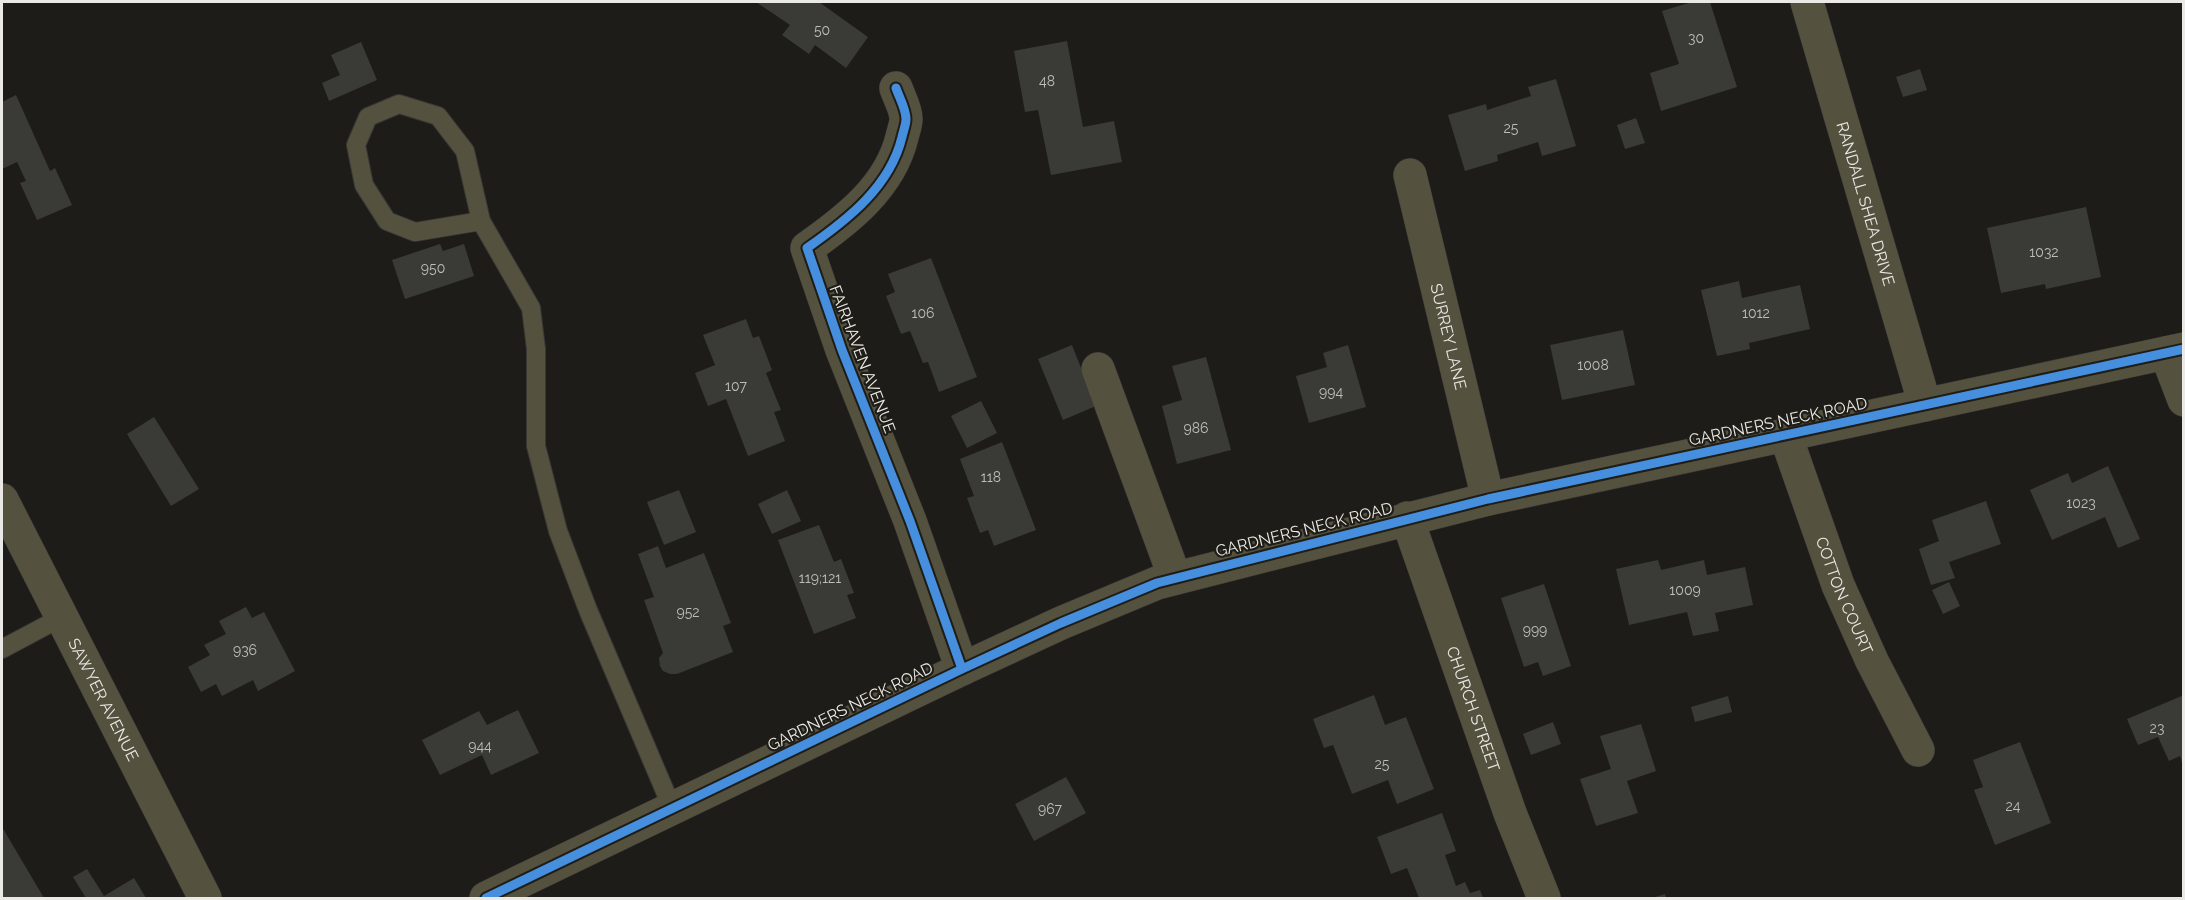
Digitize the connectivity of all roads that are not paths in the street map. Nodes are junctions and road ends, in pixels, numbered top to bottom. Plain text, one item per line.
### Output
1 (1807, 2) edge
2 (897, 88) dead end
3 (1410, 175) dead end
4 (481, 222) junction
5 (2175, 351) edge
6 (1098, 369) dead end
7 (2184, 400) edge
8 (1925, 405) junction
9 (1785, 434) junction
10 (1488, 499) junction
11 (2, 500) edge
12 (1407, 518) junction
13 (1175, 578) junction
14 (62, 617) junction
15 (2, 649) edge
16 (962, 669) junction
17 (1918, 750) dead end
18 (673, 810) junction
19 (205, 898) edge
20 (486, 898) edge
21 (1544, 898) edge

1 - 8 street, RANDALL SHEA DRIVE
2 - 16 street, FAIRHAVEN AVENUE
3 - 10 street, SURREY LANE
4 - 4 lane
4 - 18 lane
5 - 7 street
5 - 8 street, GARDNERS NECK ROAD
6 - 13 street
8 - 9 street, GARDNERS NECK ROAD
9 - 10 street, GARDNERS NECK ROAD
9 - 17 street, COTTON COURT
10 - 12 street, GARDNERS NECK ROAD
11 - 14 street, SAWYER AVENUE
12 - 13 street, GARDNERS NECK ROAD
12 - 21 street, CHURCH STREET
13 - 16 street, GARDNERS NECK ROAD
14 - 15 lane
14 - 19 street, SAWYER AVENUE
16 - 18 street, GARDNERS NECK ROAD
18 - 20 street, GARDNERS NECK ROAD

